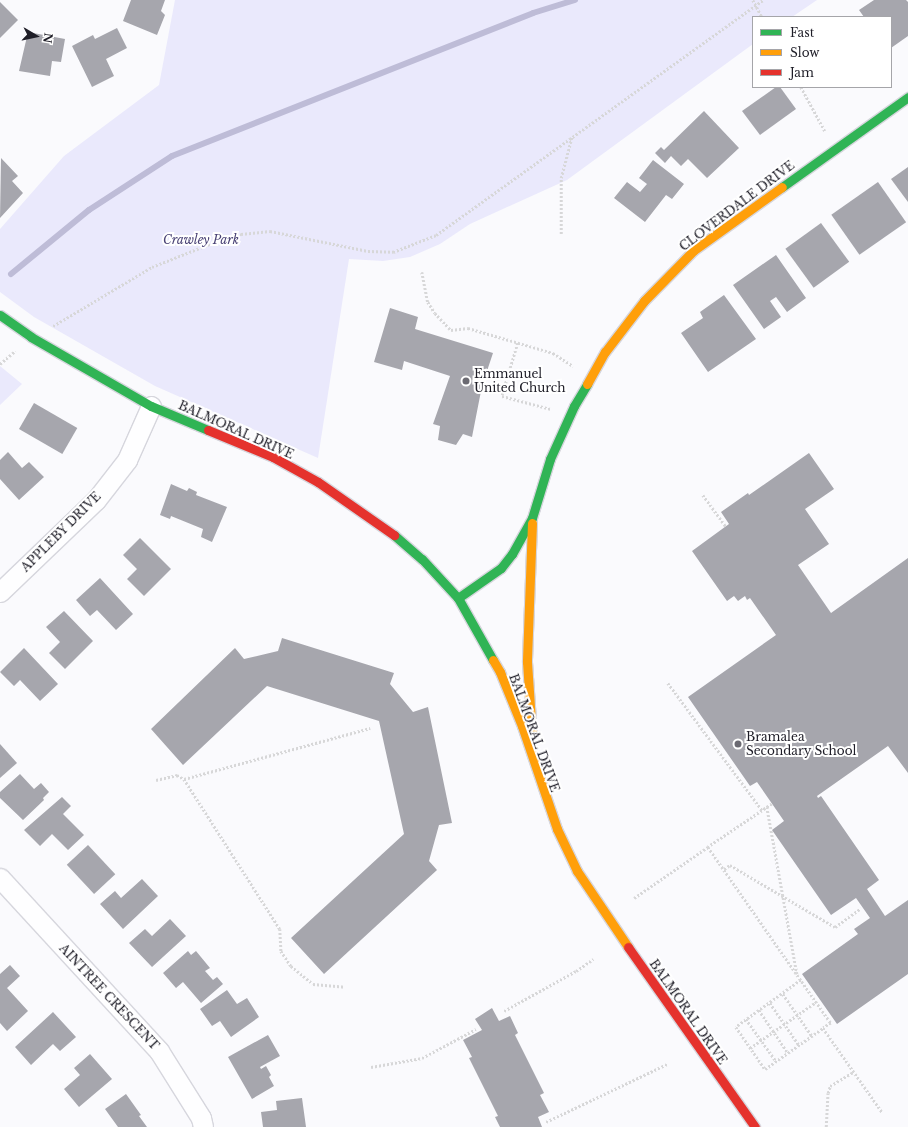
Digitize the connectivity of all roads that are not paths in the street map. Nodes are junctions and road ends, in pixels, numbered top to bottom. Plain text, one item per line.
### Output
1 (908, 97) edge
2 (0, 315) edge
3 (151, 406) junction
4 (532, 518) junction
5 (0, 592) edge
6 (458, 598) junction
7 (534, 763) junction
8 (0, 878) edge
9 (203, 1127) edge
10 (755, 1127) edge

1 - 4 street, CLOVERDALE DRIVE
2 - 3 street, BALMORAL DRIVE
3 - 5 street, APPLEBY DRIVE
3 - 6 street, BALMORAL DRIVE
4 - 6 street, CLOVERDALE DRIVE
4 - 7 street
6 - 7 street, BALMORAL DRIVE
7 - 10 street, BALMORAL DRIVE
8 - 9 street, AINTREE CRESCENT

